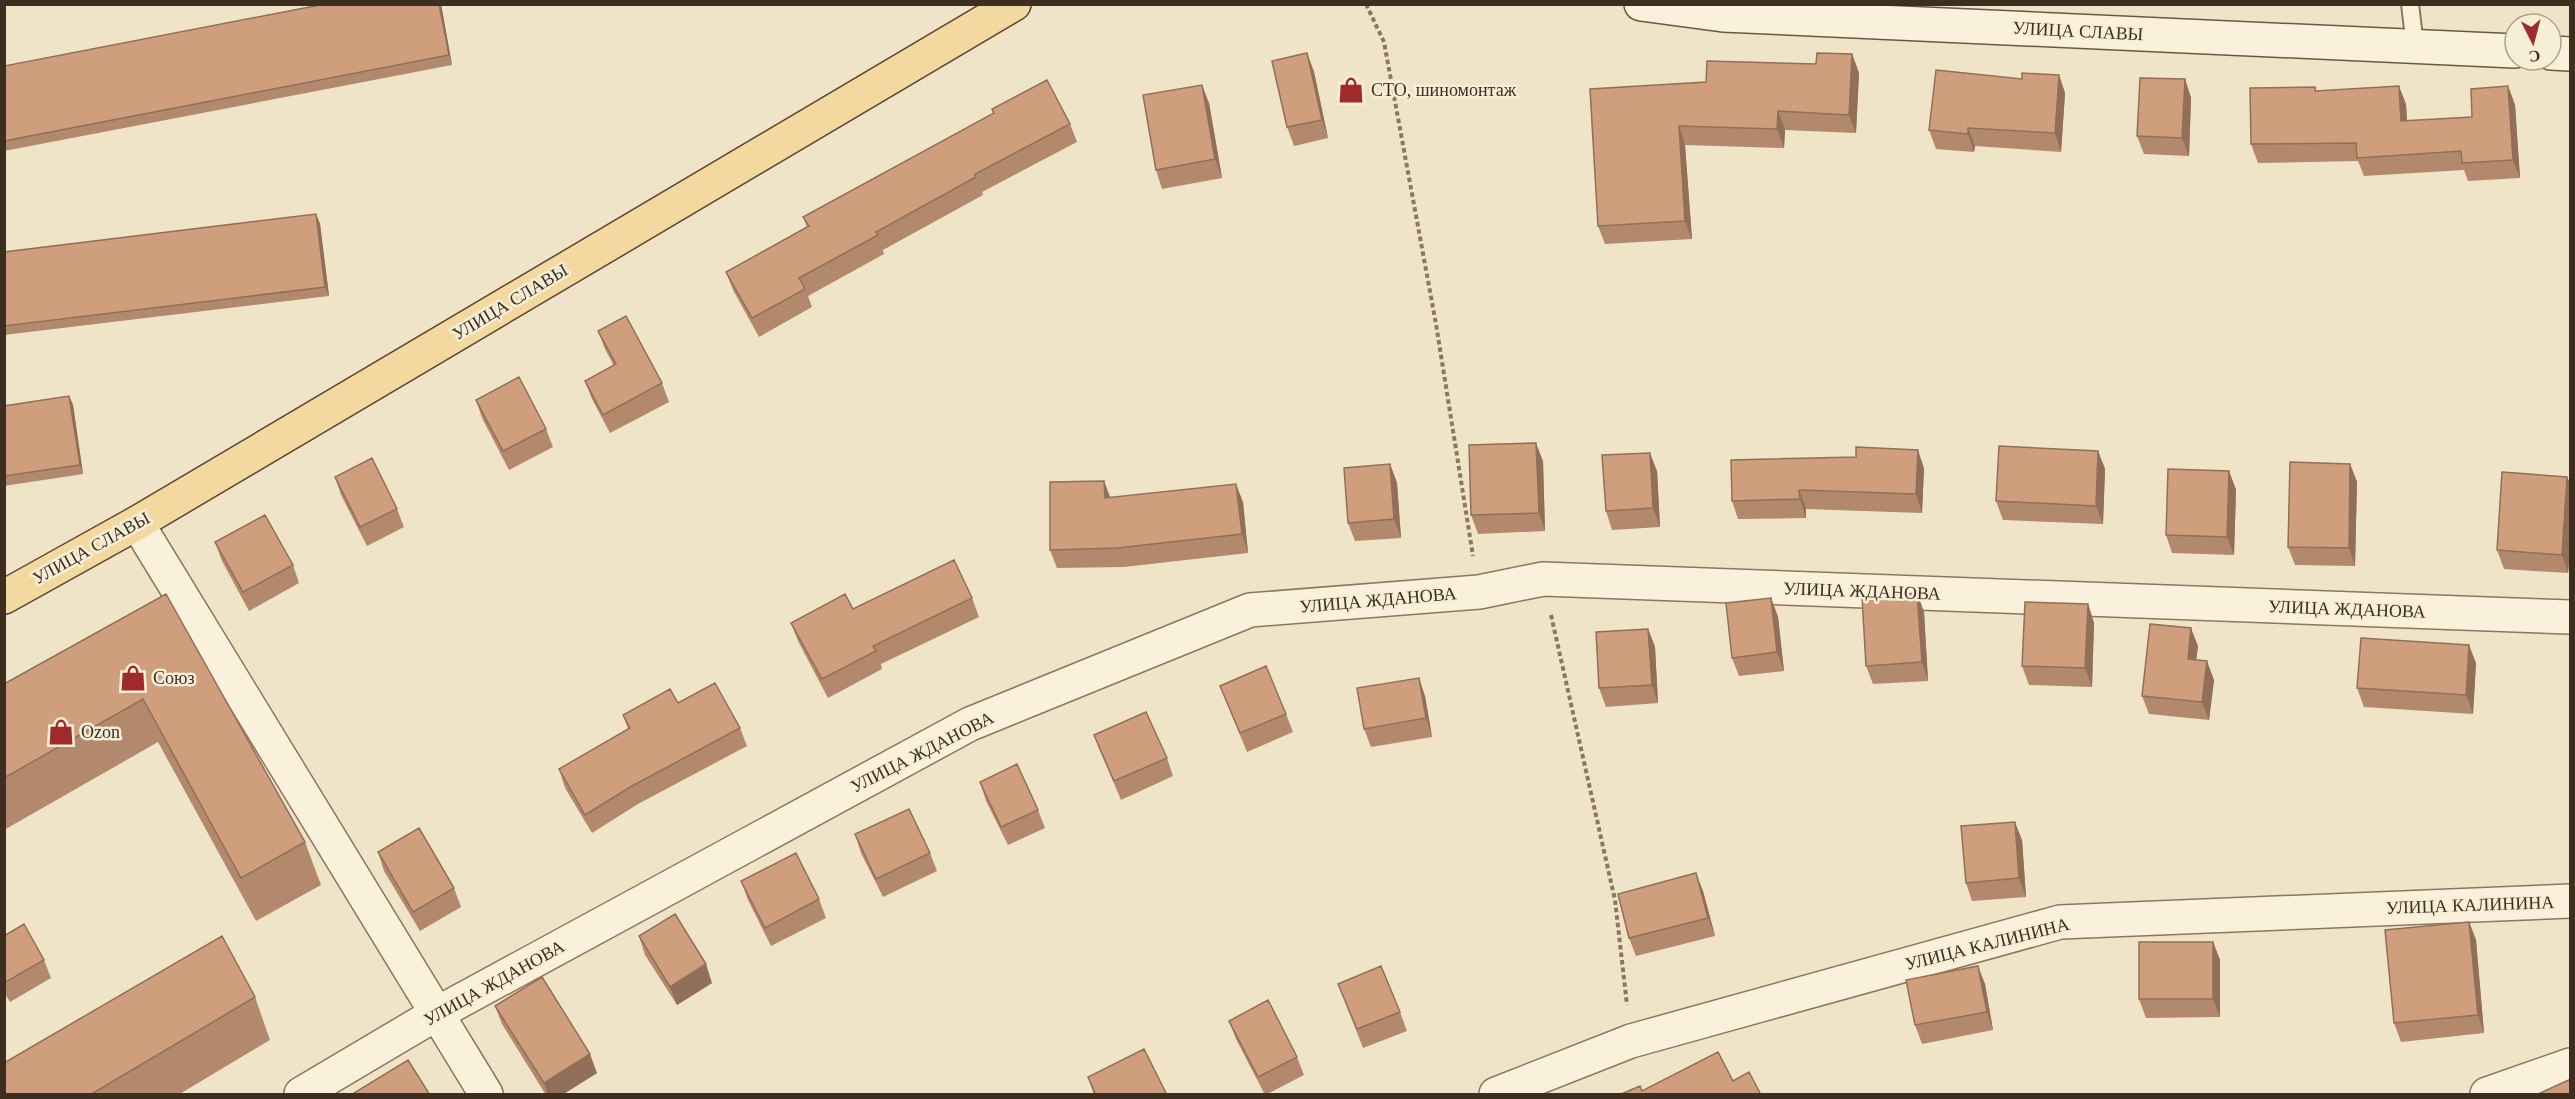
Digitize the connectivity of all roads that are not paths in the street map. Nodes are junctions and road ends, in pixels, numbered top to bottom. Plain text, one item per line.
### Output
1 (1014, 4) edge
2 (1641, 4) edge
3 (2410, 4) edge
4 (2415, 46) junction
5 (2503, 50) edge
6 (137, 523) junction
7 (4, 597) edge
8 (2571, 617) edge
9 (2571, 901) edge
10 (436, 1014) junction
11 (2571, 1065) edge
12 (301, 1095) edge
13 (486, 1095) edge
14 (1496, 1095) edge
15 (2487, 1095) edge

1 - 6 main road, УЛИЦА СЛАВЫ
2 - 4 street, УЛИЦА СЛАВЫ
3 - 4 lane
4 - 5 street, УЛИЦА СЛАВЫ
6 - 7 main road, УЛИЦА СЛАВЫ
6 - 10 street
8 - 10 street, УЛИЦА ЖДАНОВА
9 - 14 street, УЛИЦА КАЛИНИНА
10 - 12 street, УЛИЦА ЖДАНОВА
10 - 13 street
11 - 15 street

